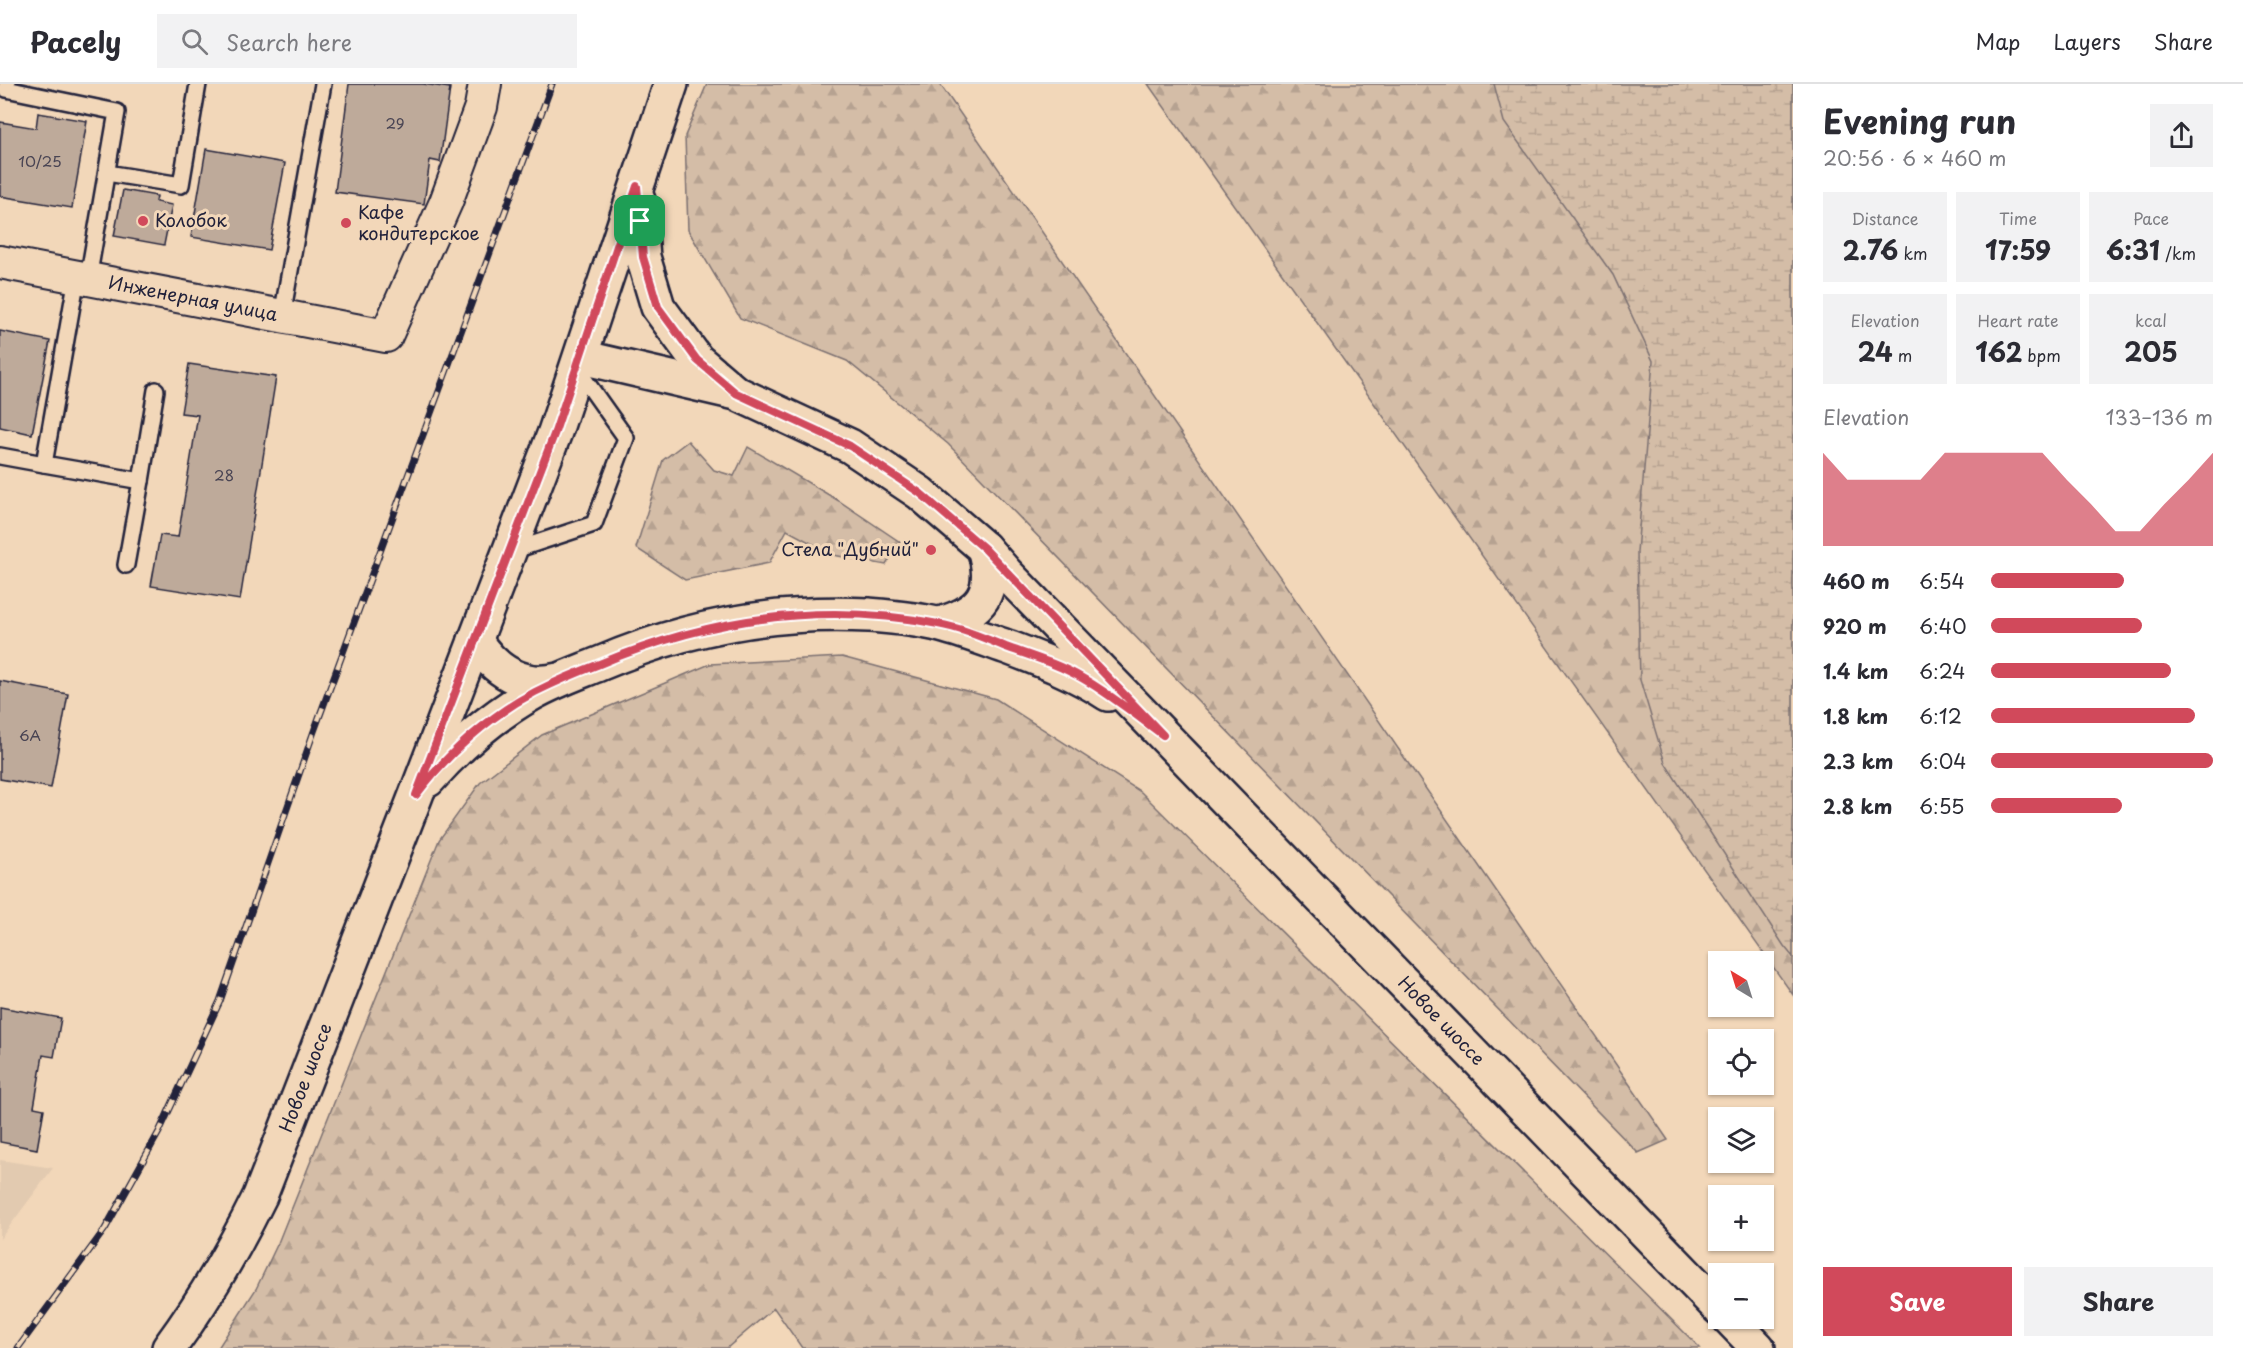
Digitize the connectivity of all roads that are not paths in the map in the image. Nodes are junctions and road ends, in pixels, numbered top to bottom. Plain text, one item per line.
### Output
1 (7, 84) edge
2 (198, 84) edge
3 (322, 84) edge
4 (485, 84) edge
5 (671, 84) edge
6 (107, 172) junction
7 (637, 186) junction
8 (0, 262) edge
9 (83, 278) junction
10 (282, 316) junction
11 (579, 363) junction
12 (156, 390) dead end
13 (736, 393) junction
14 (0, 456) edge
15 (44, 464) junction
16 (141, 481) junction
17 (984, 548) junction
18 (509, 552) junction
19 (126, 565) dead end
20 (940, 624) junction
21 (475, 640) junction
22 (568, 677) junction
23 (1163, 735) junction
24 (416, 795) junction
25 (1708, 1297) edge
26 (169, 1348) edge

1 - 6 lane
2 - 6 lane
3 - 10 lane
4 - 10 street, Инженерная улица
5 - 7 main road
6 - 9 lane
7 - 11 main road
7 - 13 main road, Новое шоссе
8 - 9 street, Инженерная улица
9 - 10 street, Инженерная улица
9 - 15 lane
11 - 13 main road, Новое шоссе
11 - 18 main road, Новое шоссе
11 - 18 lane
12 - 16 lane
13 - 17 main road, Новое шоссе
14 - 15 lane
15 - 16 lane
16 - 19 lane
17 - 20 main road
17 - 23 main road, Новое шоссе
18 - 21 main road, Новое шоссе
20 - 22 main road, Новое шоссе
20 - 23 main road, Новое шоссе
21 - 22 main road
21 - 24 main road, Новое шоссе
22 - 24 main road, Новое шоссе
23 - 25 main road, Новое шоссе
24 - 26 main road, Новое шоссе

